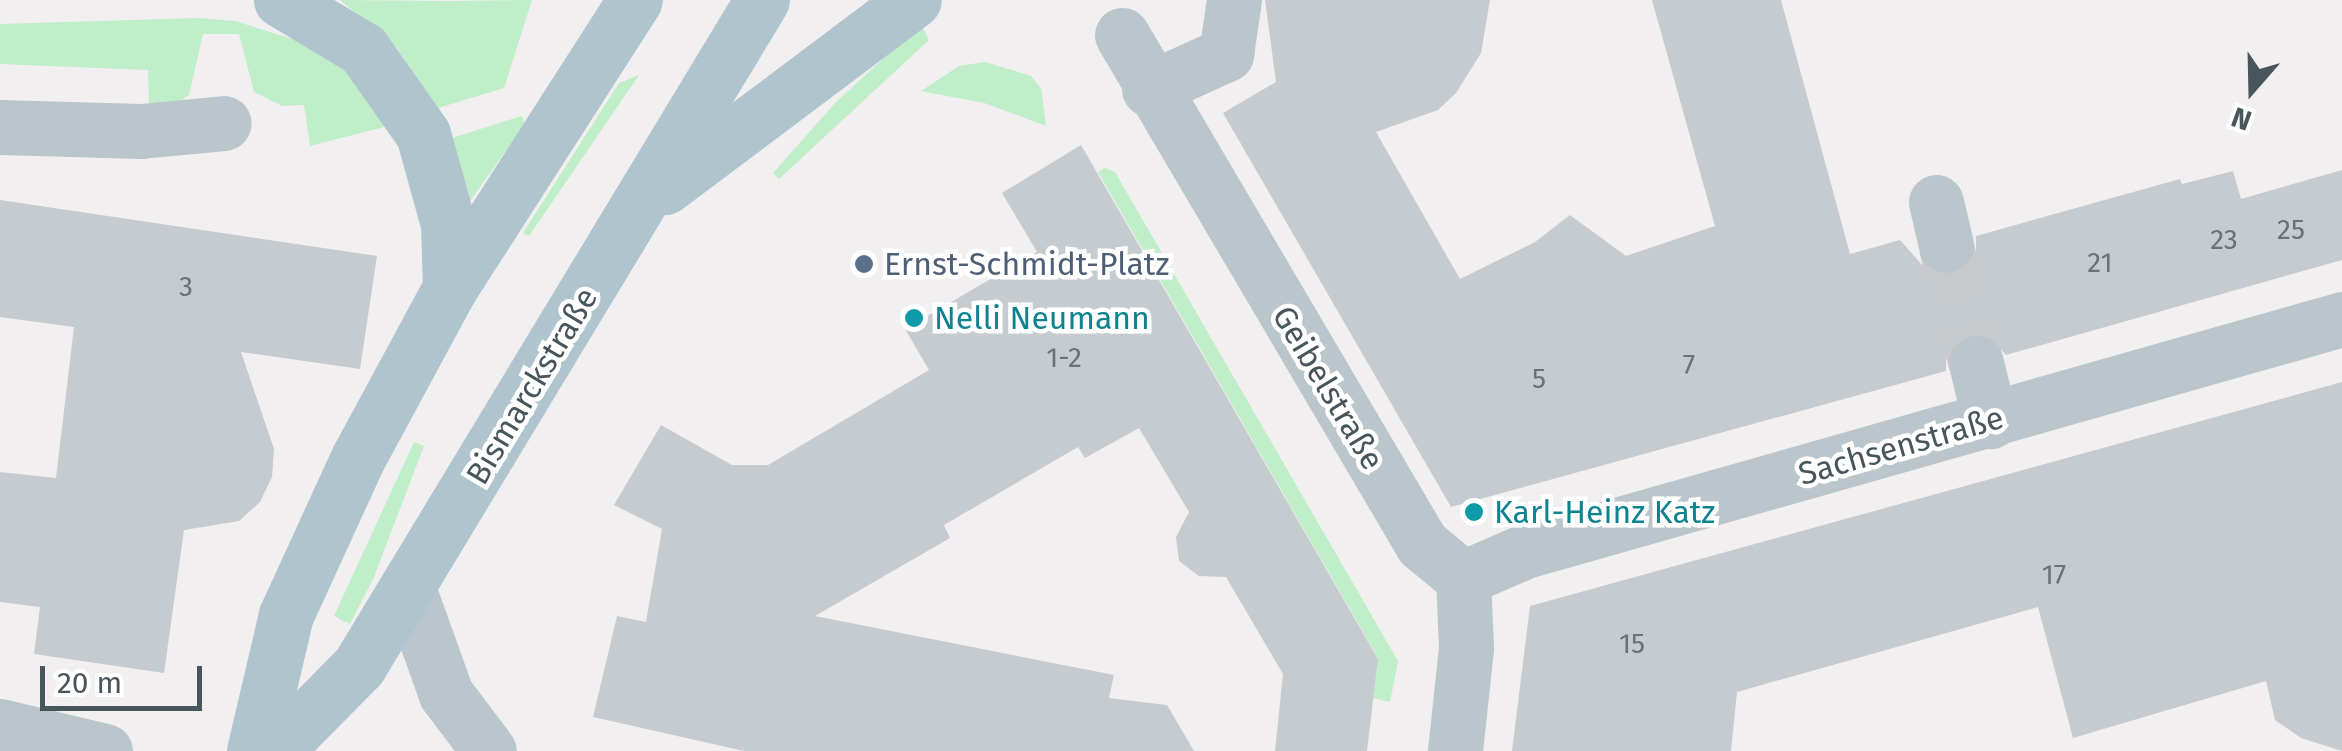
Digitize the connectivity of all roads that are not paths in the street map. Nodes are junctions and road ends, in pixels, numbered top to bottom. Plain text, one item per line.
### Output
1 (281, 0) edge
2 (635, 0) edge
3 (762, 0) edge
4 (914, 0) edge
5 (1234, 0) edge
6 (1122, 36) dead end
7 (1149, 89) junction
8 (224, 123) dead end
9 (0, 127) edge
10 (642, 204) junction
11 (450, 288) junction
12 (2342, 319) edge
13 (1976, 363) tunnel mouth
14 (1990, 421) junction
15 (1463, 578) junction
16 (408, 588) junction
17 (0, 726) edge
18 (105, 751) edge
19 (254, 751) edge
20 (275, 751) edge
21 (489, 751) edge
22 (1455, 751) edge

1 - 11 main road
2 - 11 main road
3 - 10 main road, Bismarckstraße
4 - 10 main road
5 - 7 street
6 - 7 street, Geibelstraße
7 - 15 street, Geibelstraße
8 - 9 street
10 - 16 main road, Bismarckstraße
11 - 19 main road
12 - 14 street, Sachsenstraße
13 - 14 street
14 - 15 street, Sachsenstraße
15 - 22 street
16 - 20 main road, Bismarckstraße
16 - 21 street
17 - 18 street

